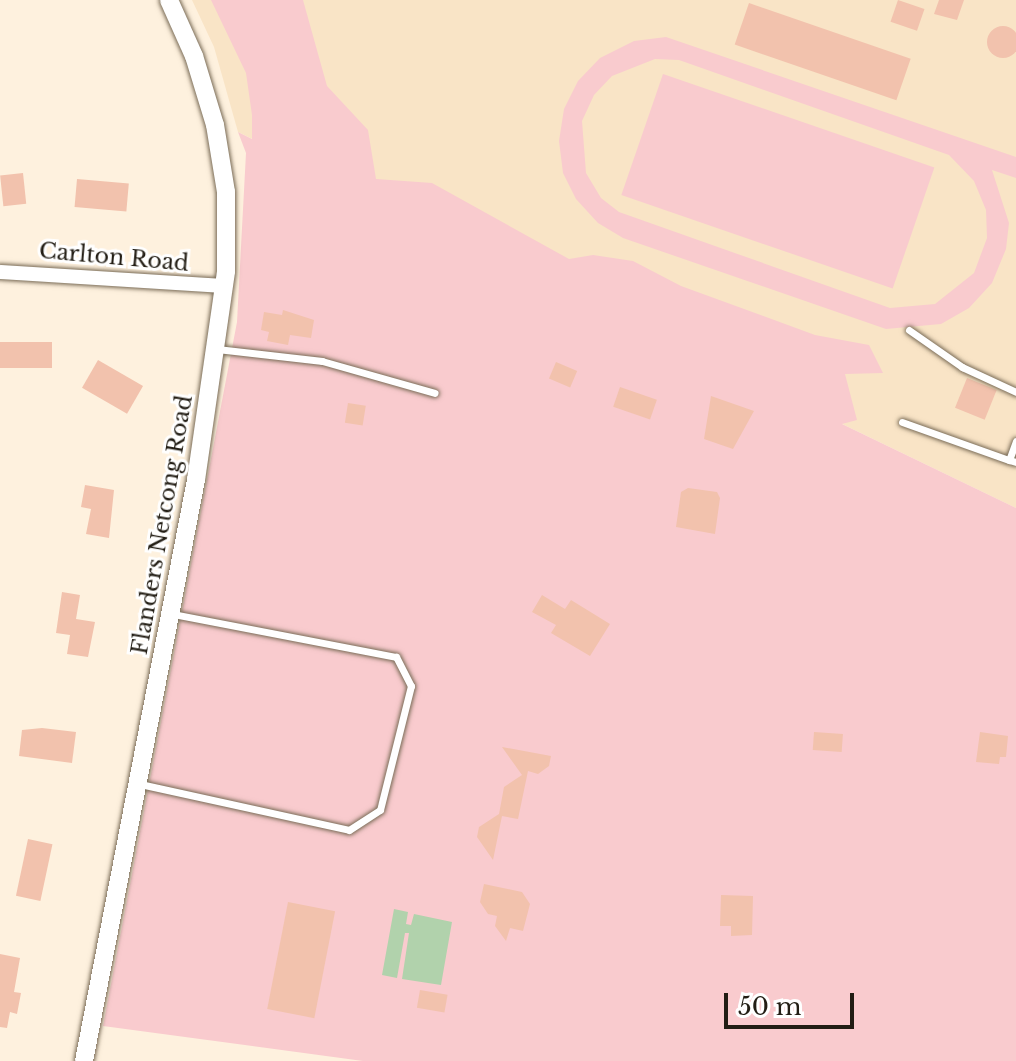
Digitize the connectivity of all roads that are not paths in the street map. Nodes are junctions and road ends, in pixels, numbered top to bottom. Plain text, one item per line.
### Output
1 (169, 0) edge
2 (0, 272) edge
3 (225, 286) junction
4 (909, 330) dead end
5 (217, 349) junction
6 (1016, 392) edge
7 (435, 393) dead end
8 (902, 422) dead end
9 (1016, 441) edge
10 (1013, 461) edge
11 (171, 614) junction
12 (137, 784) junction
13 (84, 1061) edge

1 - 3 main road, Flanders Netcong Road
2 - 3 street, Carlton Road
3 - 5 main road, Flanders Netcong Road
4 - 6 lane
5 - 7 lane
5 - 11 main road, Flanders Netcong Road
8 - 10 lane
9 - 10 lane
11 - 12 main road, Flanders Netcong Road
11 - 12 lane
12 - 13 main road, Flanders Netcong Road

